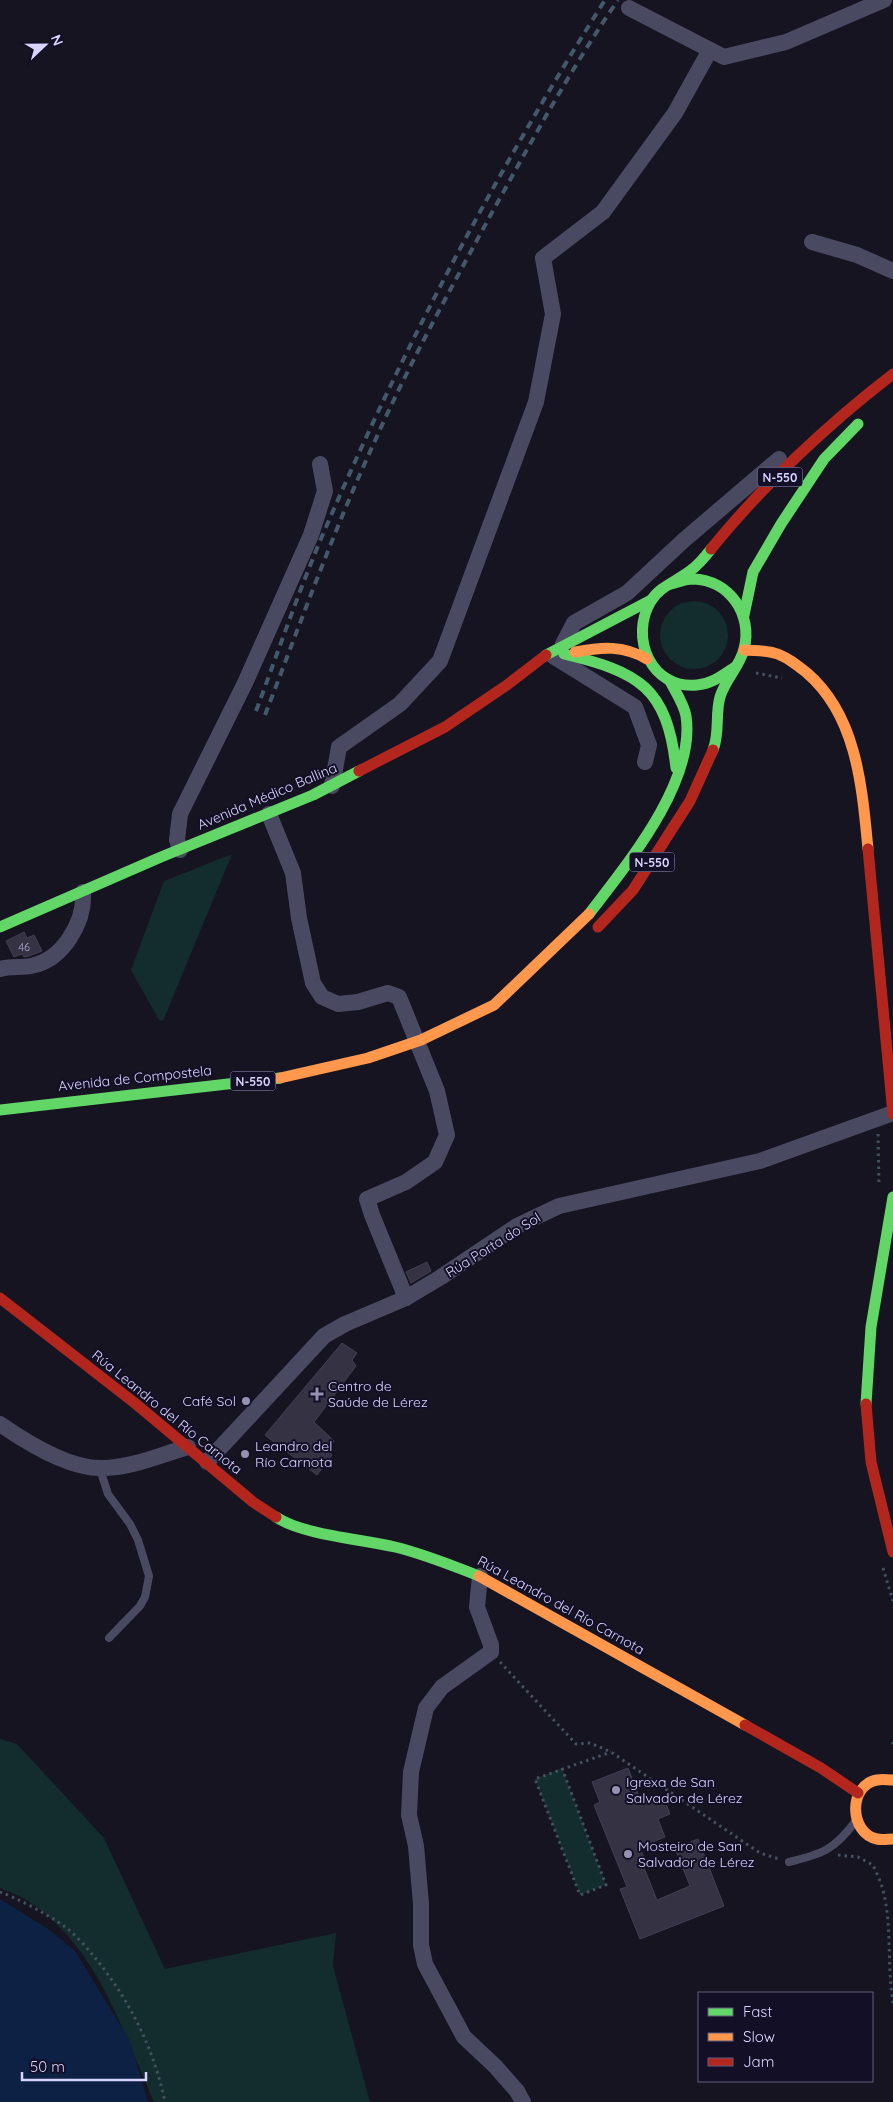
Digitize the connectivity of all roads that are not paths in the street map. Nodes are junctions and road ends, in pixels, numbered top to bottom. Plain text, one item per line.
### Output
1 (884, 0) edge
2 (629, 8) dead end
3 (710, 50) junction
4 (812, 242) dead end
5 (893, 271) edge
6 (893, 374) edge
7 (865, 417) dead end
8 (810, 446) junction
9 (320, 464) dead end
10 (671, 584) junction
11 (651, 600) junction
12 (744, 615) junction
13 (744, 650) junction
14 (560, 652) junction
15 (647, 659) junction
16 (735, 667) junction
17 (670, 681) junction
18 (645, 762) dead end
19 (677, 778) junction
20 (332, 786) junction
21 (269, 814) junction
22 (180, 850) junction
23 (83, 892) junction
24 (0, 926) edge
25 (592, 933) dead end
26 (561, 957) dead end
27 (0, 969) edge
28 (494, 1004) junction
29 (0, 1110) edge
30 (893, 1114) edge
31 (893, 1197) edge
32 (0, 1298) edge
33 (406, 1298) junction
34 (0, 1424) edge
35 (188, 1447) junction
36 (207, 1462) junction
37 (100, 1468) junction
38 (893, 1552) edge
39 (480, 1576) junction
40 (109, 1638) dead end
41 (893, 1780) edge
42 (858, 1793) junction
43 (856, 1820) junction
44 (892, 1842) edge
45 (789, 1862) road end
46 (523, 2102) edge

1 - 3 street
2 - 3 street
3 - 20 street
4 - 5 street
6 - 8 main road, N-550
7 - 12 main road, N-550
8 - 10 main road, N-550
8 - 14 street
9 - 22 street
10 - 11 main road, N-550
10 - 12 main road, N-550
11 - 14 main road, Avenida Médico Ballina
11 - 15 main road, N-550
12 - 13 main road, N-550
13 - 16 main road, N-550
13 - 30 main road
14 - 15 main road, Avenida Médico Ballina
14 - 18 street
14 - 19 main road
14 - 20 main road, Avenida Médico Ballina
15 - 17 main road, N-550
16 - 17 main road, N-550
16 - 25 main road, N-550
17 - 19 main road, Avenida de Compostela / N-550
19 - 28 main road, Avenida de Compostela / N-550
20 - 21 main road, Avenida Médico Ballina
21 - 22 main road, Avenida Médico Ballina
21 - 33 street
22 - 23 main road, Avenida Médico Ballina
23 - 24 main road, Avenida Médico Ballina
23 - 27 street
26 - 28 main road, N-550
28 - 29 main road, Avenida de Compostela / N-550
30 - 33 street, Rúa Porta do Sol
31 - 38 main road
32 - 35 main road, Rúa Leandro del Río Carnota
33 - 36 street, Rúa Porta do Sol
34 - 37 street
35 - 36 main road, Rúa Leandro del Río Carnota
35 - 37 street
36 - 39 main road, Rúa Leandro del Río Carnota
37 - 40 lane
39 - 42 main road, Rúa Leandro del Río Carnota
39 - 46 street
41 - 42 main road
42 - 43 main road
43 - 44 main road
43 - 45 lane

